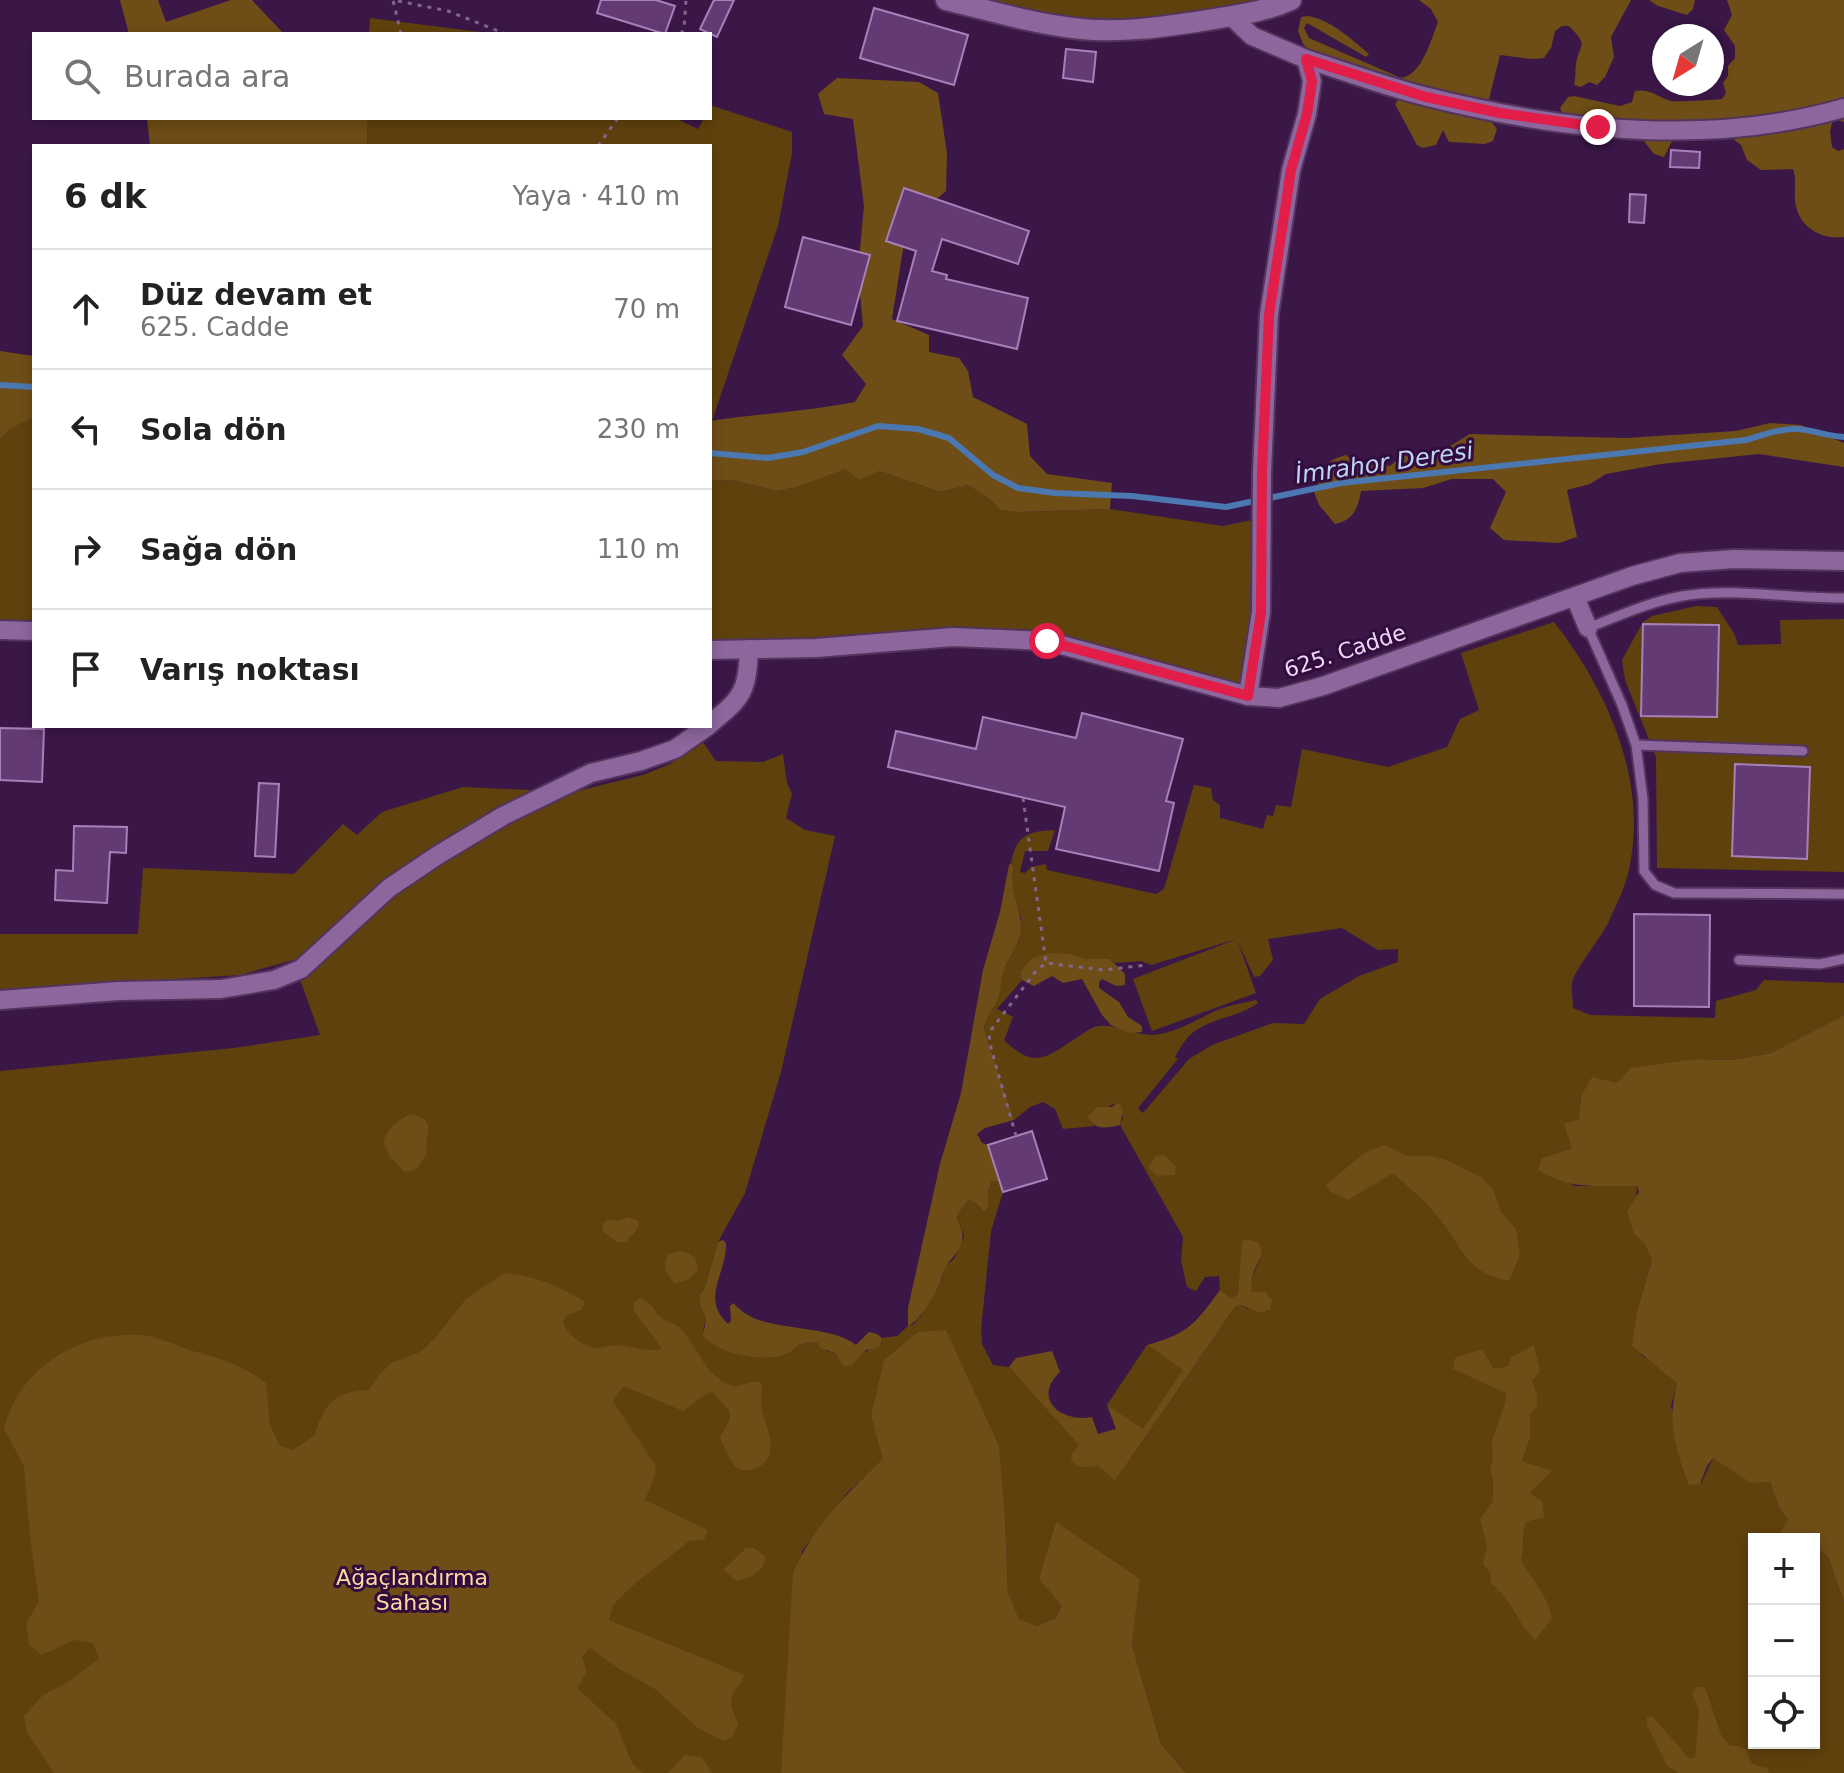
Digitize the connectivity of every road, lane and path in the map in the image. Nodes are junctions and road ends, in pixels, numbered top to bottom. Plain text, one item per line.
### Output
1 (686, 0) edge
2 (946, 0) edge
3 (1291, 0) edge
4 (1231, 16) junction
5 (401, 32) edge
6 (501, 32) edge
7 (682, 32) edge
8 (1306, 59) junction
9 (1844, 108) edge
10 (617, 120) edge
11 (599, 144) edge
12 (1844, 561) edge
13 (1575, 597) junction
14 (1844, 598) edge
15 (1588, 628) junction
16 (0, 630) edge
17 (32, 631) edge
18 (749, 649) junction
19 (712, 650) edge
20 (1248, 696) junction
21 (712, 722) edge
22 (705, 728) edge
23 (1636, 745) junction
24 (1803, 751) dead end
25 (1023, 798) dead end
26 (1844, 894) edge
27 (1844, 959) edge
28 (1739, 960) dead end
29 (1046, 963) junction
30 (1146, 965) dead end
31 (0, 1000) edge
32 (1016, 1136) dead end

1 - 7 path
2 - 4 street
3 - 4 street
4 - 8 street
5 - 6 path
8 - 9 street
8 - 20 street
10 - 11 path
12 - 13 street, 625. Cadde
13 - 15 street
13 - 20 street, 625. Cadde
14 - 15 lane
15 - 23 lane
16 - 17 street
18 - 19 street, 625. Cadde
18 - 20 street, 625. Cadde
18 - 21 street
22 - 31 street
23 - 24 lane
23 - 26 lane
25 - 29 path
27 - 28 lane
29 - 30 path
29 - 32 path

